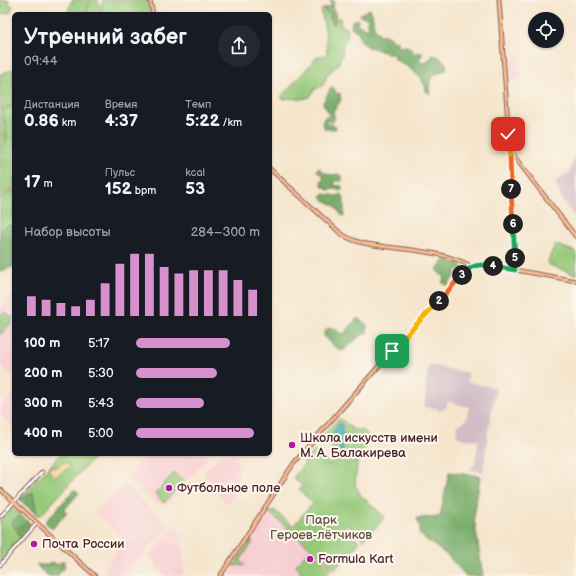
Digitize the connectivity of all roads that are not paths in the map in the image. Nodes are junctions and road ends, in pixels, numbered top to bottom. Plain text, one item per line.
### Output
1 (150, 0) edge
2 (499, 0) edge
3 (153, 12) edge
4 (510, 151) junction
5 (272, 171) edge
6 (576, 236) edge
7 (472, 267) junction
8 (515, 270) junction
9 (576, 280) edge
10 (42, 472) dead end
11 (0, 489) edge
12 (14, 502) junction
13 (0, 517) edge
14 (37, 523) junction
15 (0, 565) edge
16 (95, 576) edge
17 (220, 576) edge

1 - 3 main road
2 - 4 main road
4 - 6 main road
4 - 8 main road
5 - 7 main road
7 - 8 main road
7 - 17 main road
8 - 9 main road
10 - 12 street
11 - 12 main road
12 - 13 street
12 - 14 main road
14 - 15 street
14 - 16 main road

